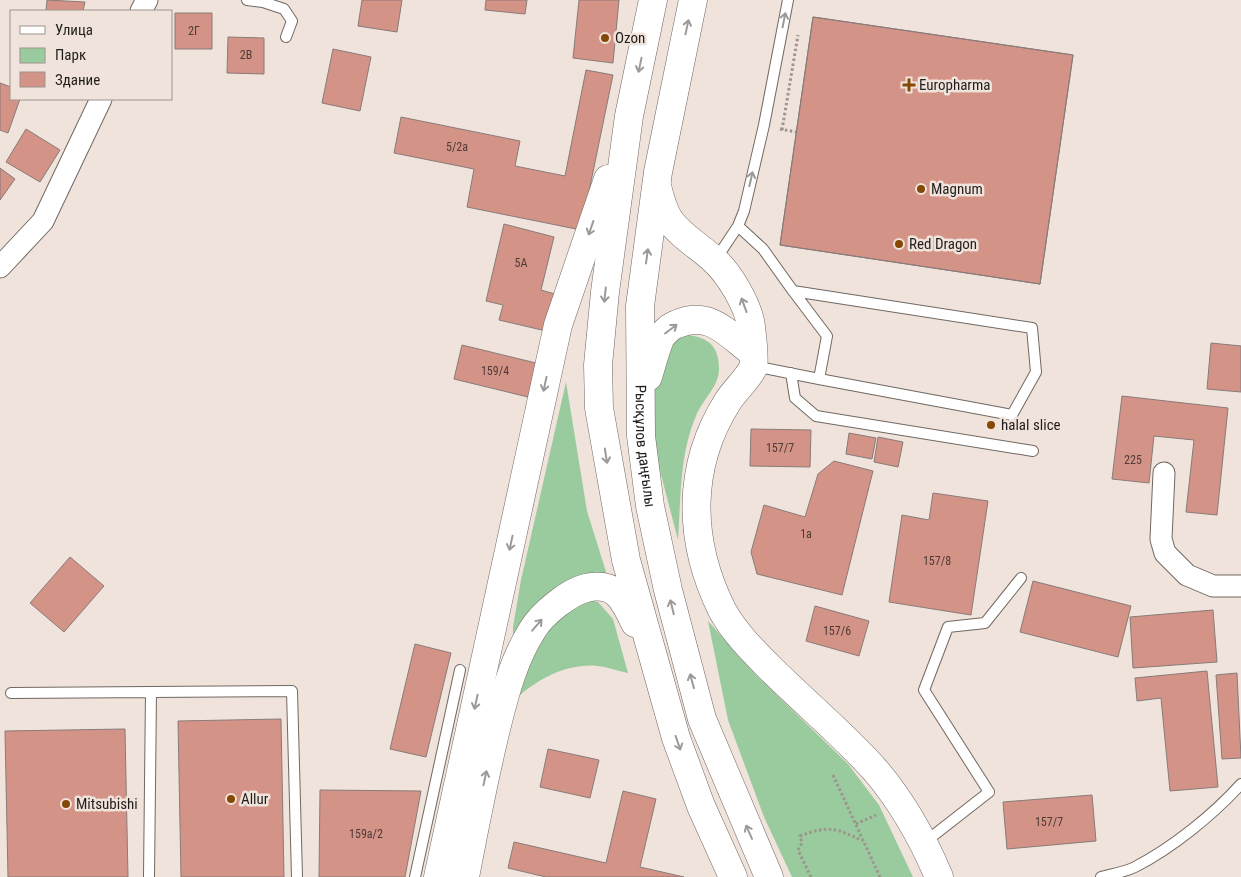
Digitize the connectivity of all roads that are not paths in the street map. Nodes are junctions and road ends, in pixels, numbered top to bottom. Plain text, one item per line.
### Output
1 (247, 0) edge
2 (653, 0) edge
3 (693, 0) edge
4 (788, 0) edge
5 (286, 37) dead end
6 (101, 100) edge
7 (629, 116) junction
8 (656, 182) junction
9 (738, 226) junction
10 (715, 260) junction
11 (0, 267) edge
12 (794, 291) junction
13 (753, 359) junction
14 (791, 373) junction
15 (819, 379) junction
16 (640, 404) junction
17 (1033, 451) dead end
18 (1164, 473) dead end
19 (1021, 578) dead end
20 (1241, 586) edge
21 (655, 662) junction
22 (460, 670) dead end
23 (151, 692) junction
24 (11, 694) dead end
25 (1241, 784) edge
26 (454, 808) junction
27 (924, 842) junction
28 (149, 877) edge
29 (297, 877) edge
30 (415, 877) edge
31 (438, 877) edge
32 (465, 877) edge
33 (733, 877) edge
34 (769, 877) edge
35 (939, 877) edge
36 (1101, 877) edge

1 - 5 lane
2 -> 7 main road
8 -> 3 main road, Рысқұлов даңғылы
9 -> 4 lane
6 - 11 street
7 -> 21 main road
7 -> 26 main road
8 - 10 main road
16 -> 8 main road, Рысқұлов даңғылы
9 - 10 lane
9 - 12 lane
13 -> 10 main road
12 - 15 lane
12 - 15 lane
13 - 14 lane
16 -> 13 main road
13 - 27 main road
14 - 15 lane
14 - 17 lane
34 -> 16 main road, Рысқұлов даңғылы
18 - 20 street
19 - 27 lane
26 -> 21 main road
21 -> 33 main road
22 - 26 lane
23 - 24 lane
23 - 28 lane
23 - 29 lane
25 - 36 lane
26 - 30 lane
26 - 31 main road
26 - 32 main road
27 - 35 main road

